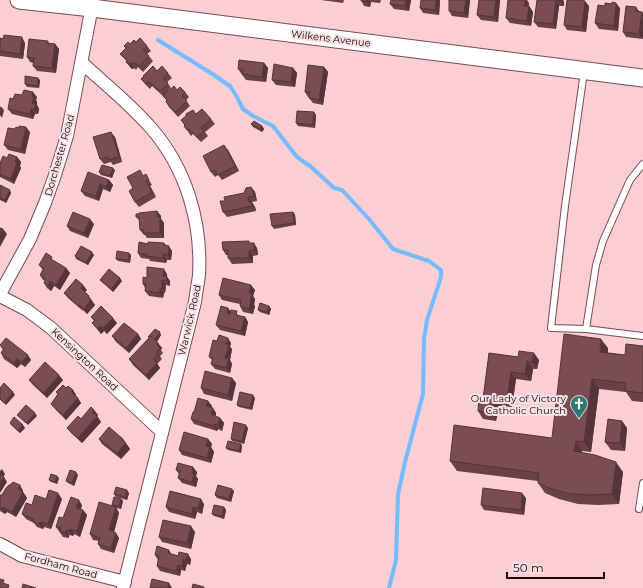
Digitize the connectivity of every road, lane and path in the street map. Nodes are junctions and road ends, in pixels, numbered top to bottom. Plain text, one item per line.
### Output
1 (19, 0) edge
2 (93, 4) edge
3 (82, 64) junction
4 (584, 70) junction
5 (643, 78) edge
6 (643, 164) edge
7 (0, 295) edge
8 (586, 329) junction
9 (643, 336) edge
10 (162, 432) junction
11 (643, 483) edge
12 (639, 509) dead end
13 (0, 544) edge
14 (124, 585) edge

1 - 2 main road, Wilkens Avenue
2 - 3 street, Dorchester Road
2 - 4 main road, Wilkens Avenue
3 - 7 street, Dorchester Road
3 - 10 street, Warwick Road
4 - 5 main road, Wilkens Avenue
4 - 8 lane
6 - 8 lane
7 - 10 street, Kensington Road
8 - 9 lane
10 - 14 street, Warwick Road
11 - 12 lane
13 - 14 street, Fordham Road

